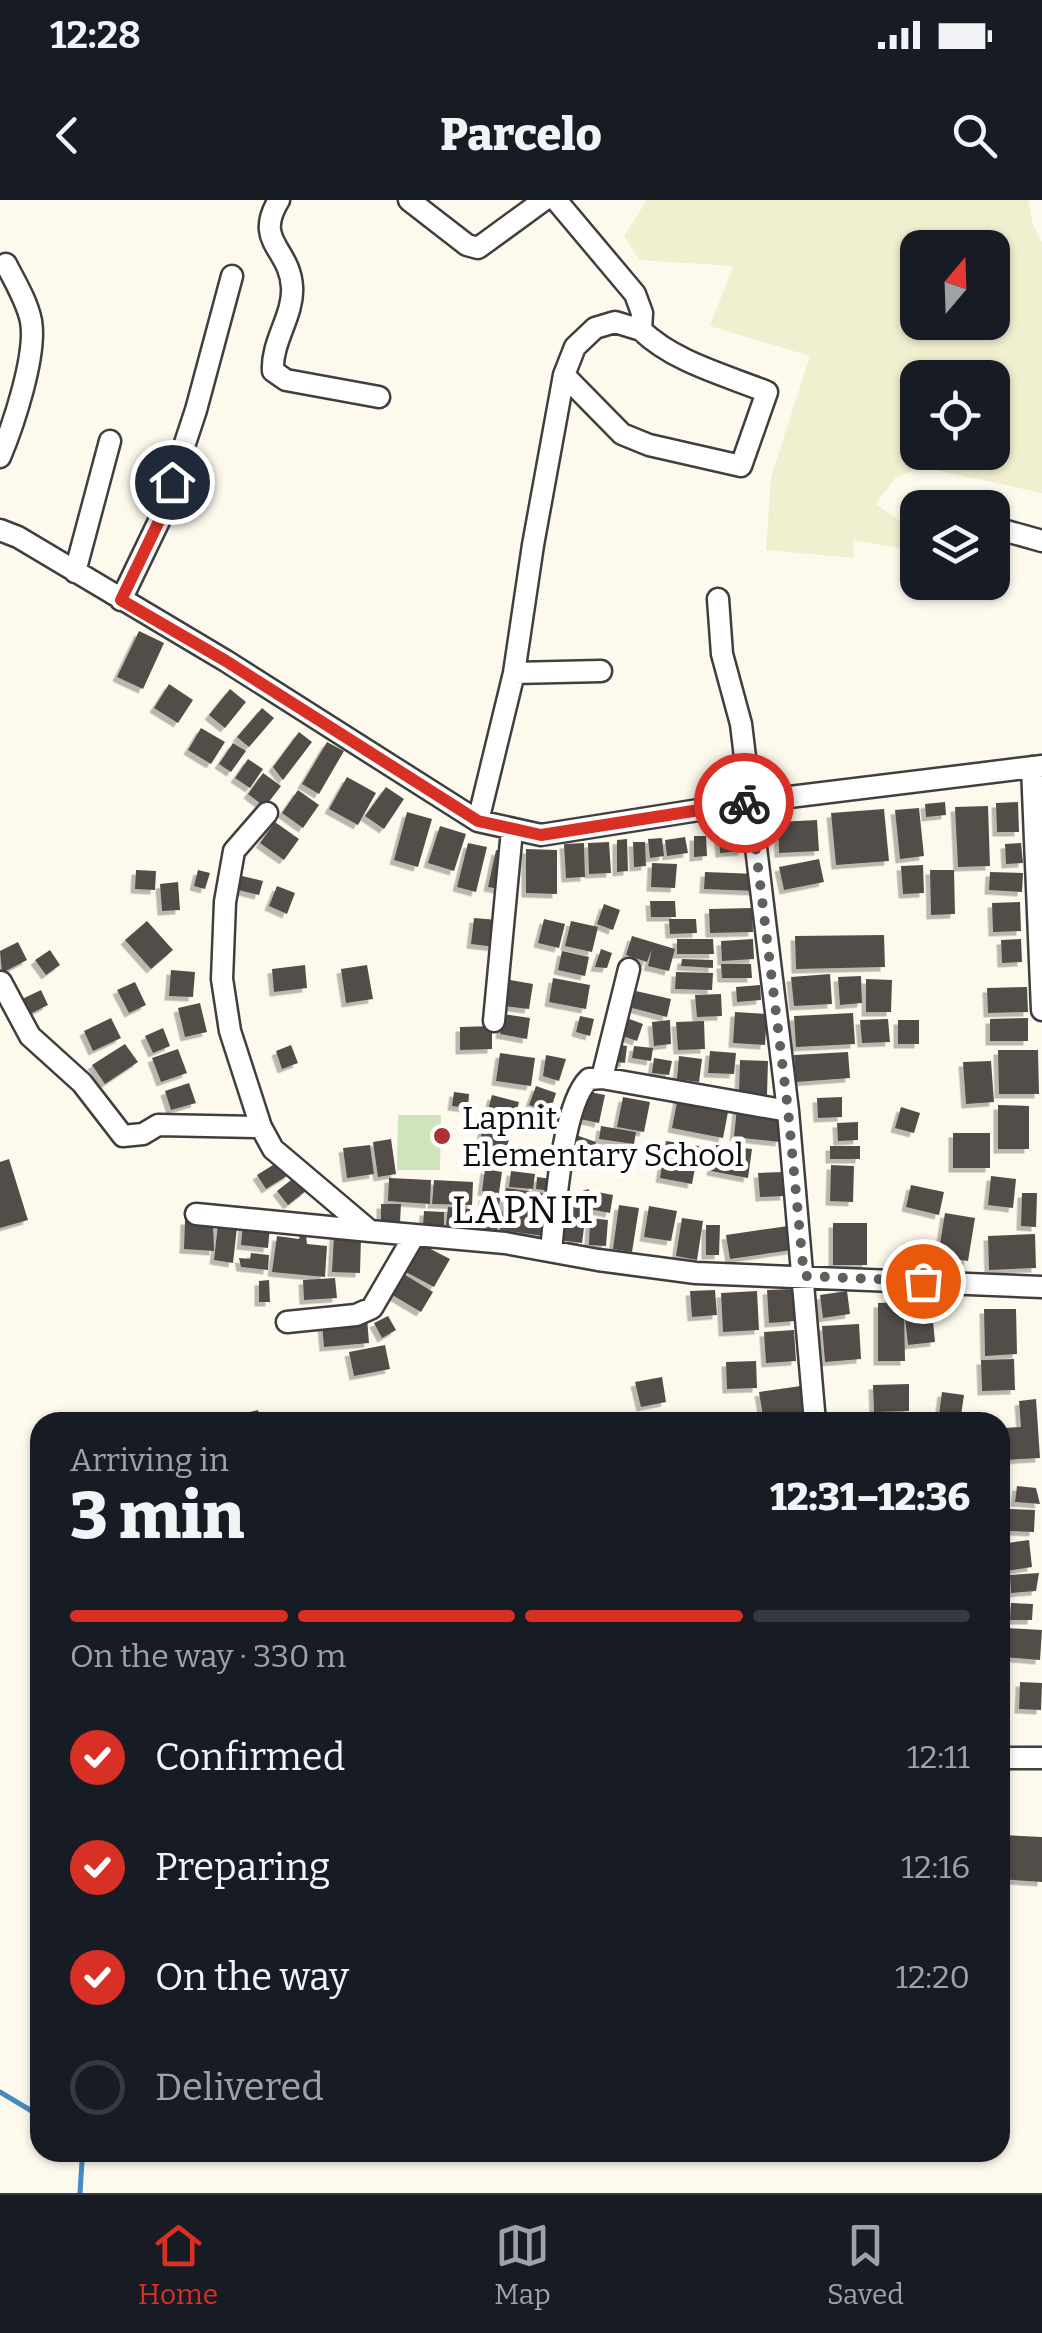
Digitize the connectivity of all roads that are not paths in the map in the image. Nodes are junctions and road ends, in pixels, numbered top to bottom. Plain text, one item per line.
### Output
1 (278, 200) edge
2 (409, 200) edge
3 (544, 200) edge
4 (556, 200) edge
5 (6, 264) dead end
6 (232, 276) dead end
7 (641, 330) junction
8 (564, 375) junction
9 (379, 397) dead end
10 (110, 441) dead end
11 (0, 458) edge
12 (0, 530) edge
13 (1010, 532) edge
14 (1042, 542) edge
15 (75, 572) junction
16 (718, 599) dead end
17 (121, 600) junction
18 (601, 671) dead end
19 (514, 673) junction
20 (1037, 767) edge
21 (750, 802) junction
22 (267, 812) dead end
23 (478, 821) junction
24 (512, 830) junction
25 (628, 969) dead end
26 (1, 982) edge
27 (1042, 1010) edge
28 (494, 1021) dead end
29 (602, 1078) junction
30 (788, 1110) junction
31 (261, 1127) junction
32 (196, 1214) dead end
33 (370, 1230) junction
34 (414, 1236) junction
35 (551, 1251) junction
36 (804, 1276) junction
37 (1042, 1287) edge
38 (287, 1322) dead end
39 (814, 1412) edge
40 (1010, 1758) edge
41 (1042, 1758) edge

1 - 9 street
2 - 3 street
4 - 7 street
5 - 11 street
6 - 17 street
7 - 8 street
7 - 8 street
8 - 19 street
10 - 15 street
12 - 15 street
13 - 14 street
15 - 17 street
16 - 21 street
17 - 23 street
18 - 19 street
19 - 23 street
20 - 21 street
20 - 27 street
21 - 24 street
21 - 30 street
22 - 31 street
23 - 24 street
24 - 28 street
25 - 29 street
26 - 31 street
29 - 30 street
29 - 35 street
30 - 36 street
31 - 33 street
32 - 33 street
33 - 34 street
34 - 35 street
34 - 38 street
35 - 36 street
36 - 37 street
36 - 39 street
40 - 41 street

